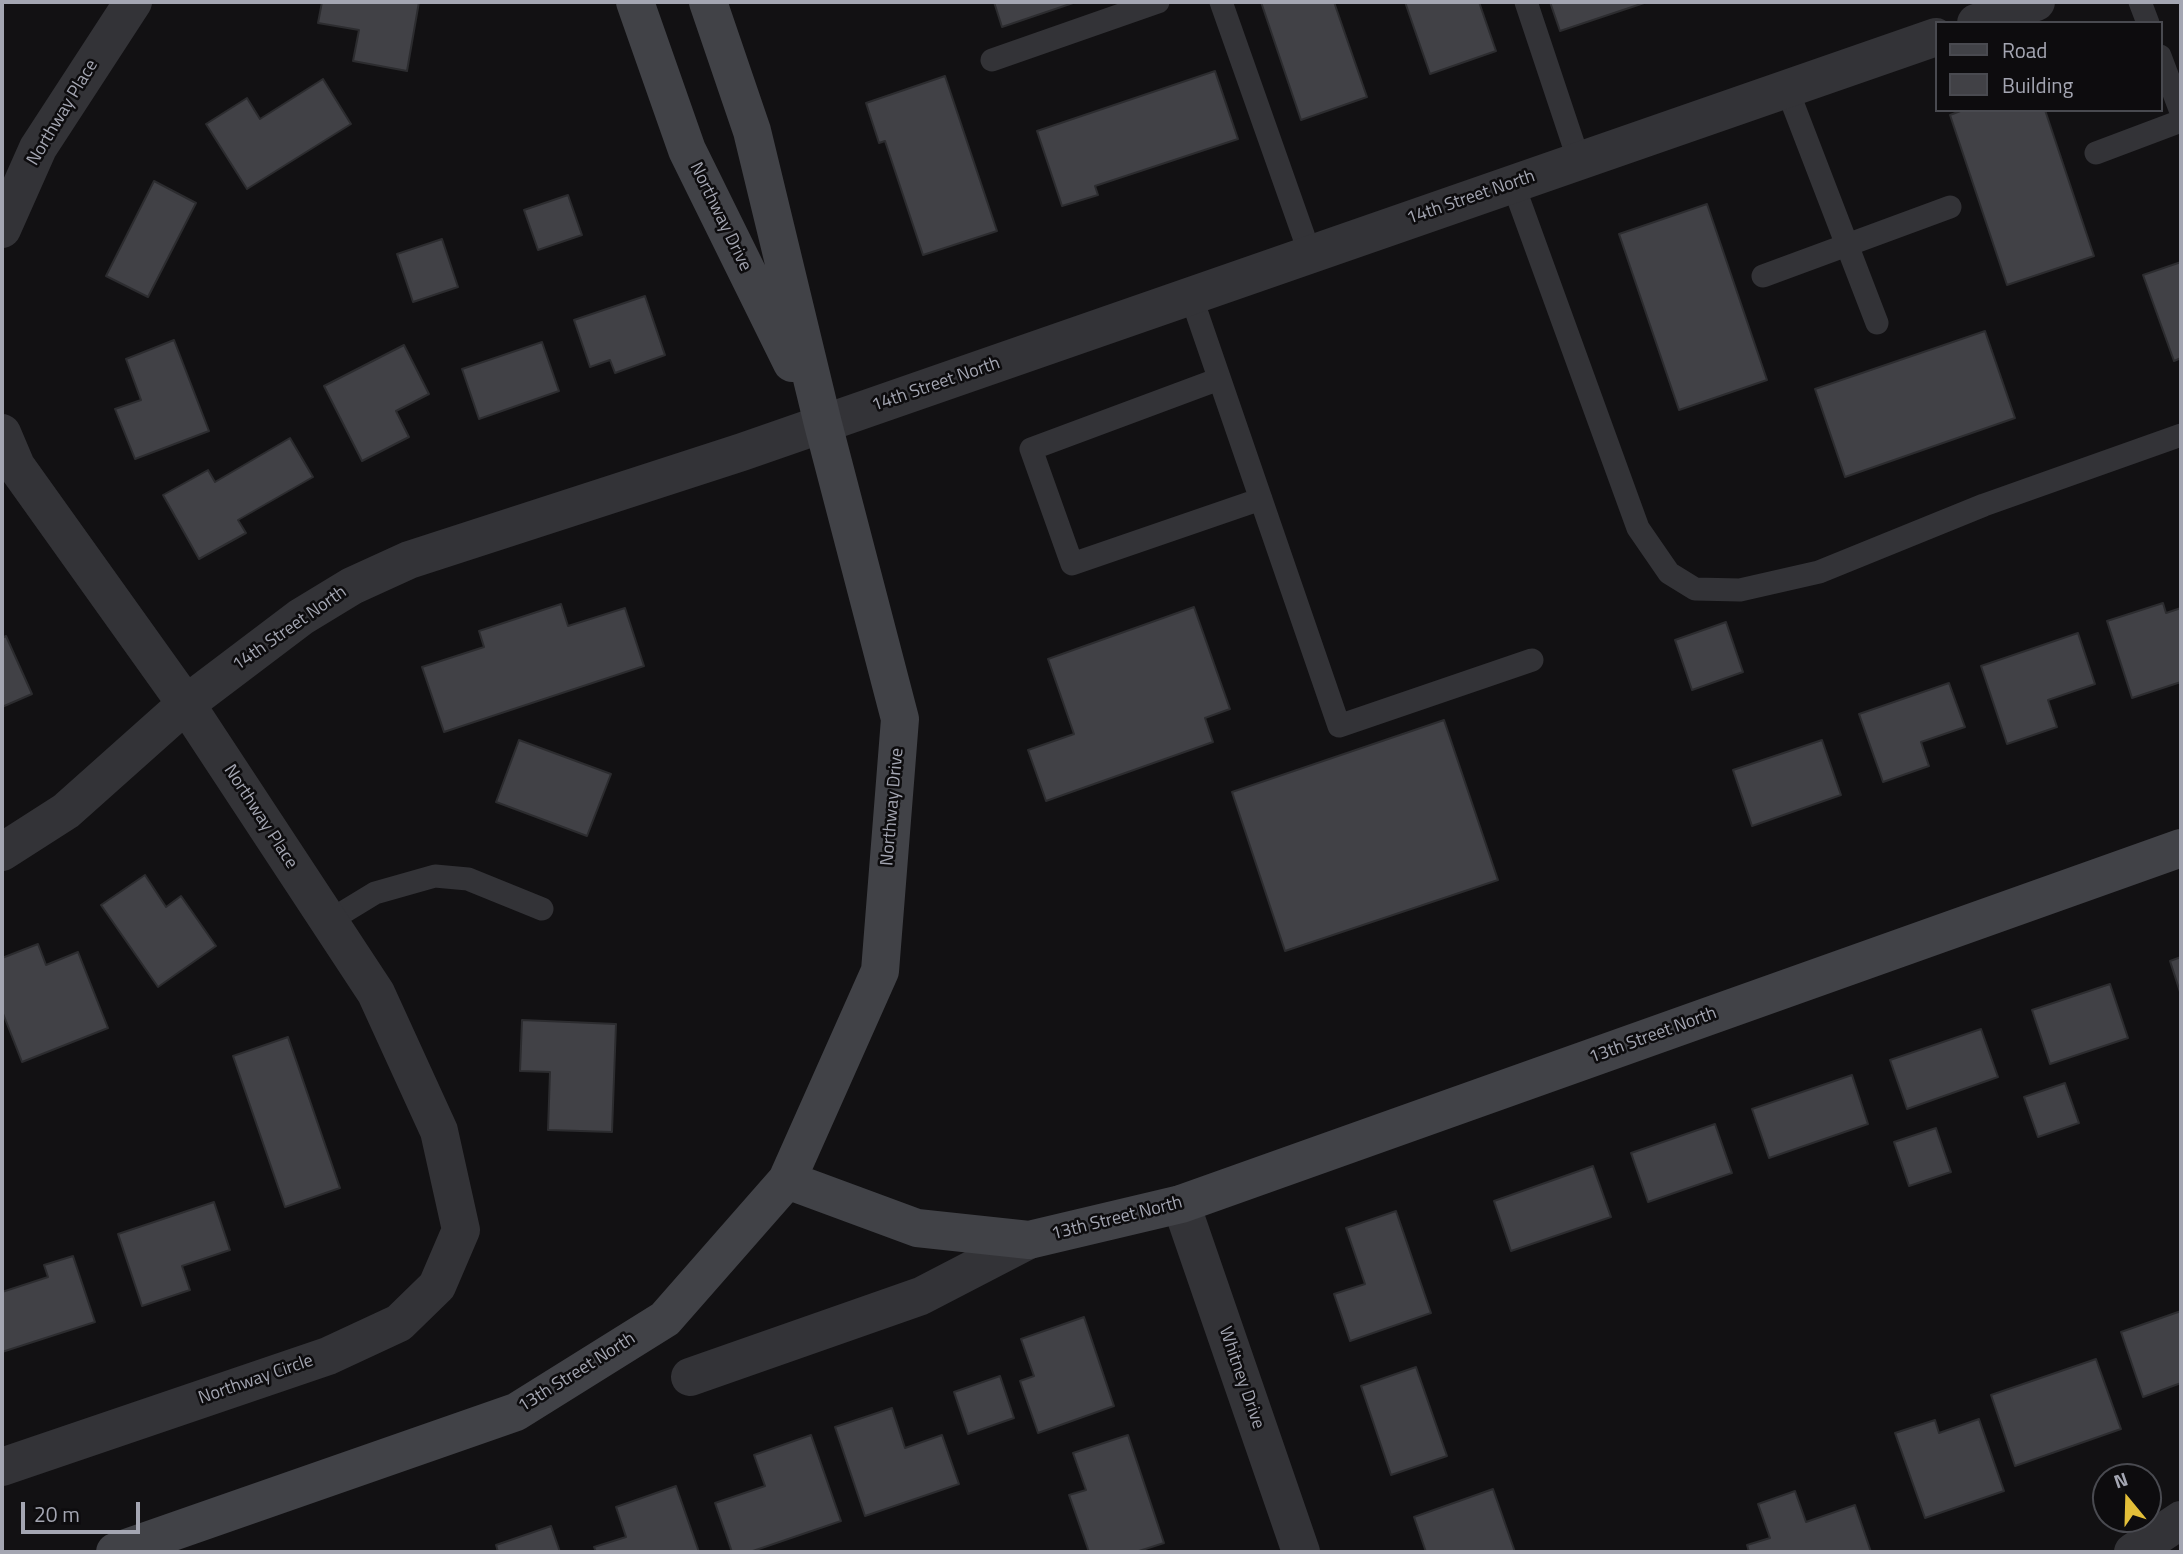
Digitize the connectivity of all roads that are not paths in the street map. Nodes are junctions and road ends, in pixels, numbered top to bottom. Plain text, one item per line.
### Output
1 (133, 2) edge
2 (635, 2) edge
3 (708, 2) edge
4 (1158, 2) edge
5 (1221, 2) edge
6 (1526, 2) edge
7 (2036, 2) edge
8 (2140, 2) edge
9 (1982, 21) edge
10 (2147, 21) edge
11 (1934, 38) edge
12 (992, 60) dead end
13 (2162, 61) edge
14 (1787, 89) junction
15 (2181, 112) edge
16 (2181, 121) edge
17 (2096, 153) dead end
18 (1579, 161) junction
19 (1513, 184) junction
20 (1950, 207) dead end
21 (2, 229) edge
22 (1848, 246) junction
23 (1310, 254) junction
24 (1763, 276) dead end
25 (1191, 296) junction
26 (1877, 323) dead end
27 (1219, 379) junction
28 (823, 424) junction
29 (2, 433) edge
30 (2181, 435) edge
31 (1261, 499) junction
32 (1532, 660) dead end
33 (186, 704) junction
34 (2181, 848) edge
35 (2, 852) edge
36 (542, 909) dead end
37 (329, 921) junction
38 (787, 1180) junction
39 (1181, 1204) junction
40 (461, 1230) joint
41 (1029, 1240) junction
42 (690, 1377) dead end
43 (2, 1467) edge
44 (2181, 1520) edge
45 (115, 1552) edge
46 (1301, 1552) edge
47 (2133, 1552) edge

1 - 21 street, Northway Place
2 - 28 street, Northway Drive
3 - 28 street, Northway Drive
4 - 12 lane
5 - 23 lane
6 - 18 lane
7 - 9 street
8 - 10 lane
11 - 14 street, 14th Street North
13 - 15 lane
14 - 18 street, 14th Street North
14 - 22 lane
16 - 17 lane
18 - 19 street, 14th Street North
19 - 23 street, 14th Street North
19 - 30 lane
20 - 22 lane
22 - 24 lane
22 - 26 lane
23 - 25 street, 14th Street North
25 - 27 lane
25 - 28 street, 14th Street North
27 - 31 lane
27 - 31 lane
28 - 33 street, 14th Street North
28 - 38 street, Northway Drive
29 - 33 street, Northway Place
31 - 32 lane
33 - 35 street, 14th Street North
33 - 37 street, Northway Place
34 - 39 street, 13th Street North
36 - 37 lane
37 - 40 street, Northway Place
38 - 41 street, 13th Street North
38 - 45 street, 13th Street North
39 - 41 street, 13th Street North
39 - 46 street, Whitney Drive
40 - 43 street, Northway Circle
41 - 42 street
44 - 47 street

